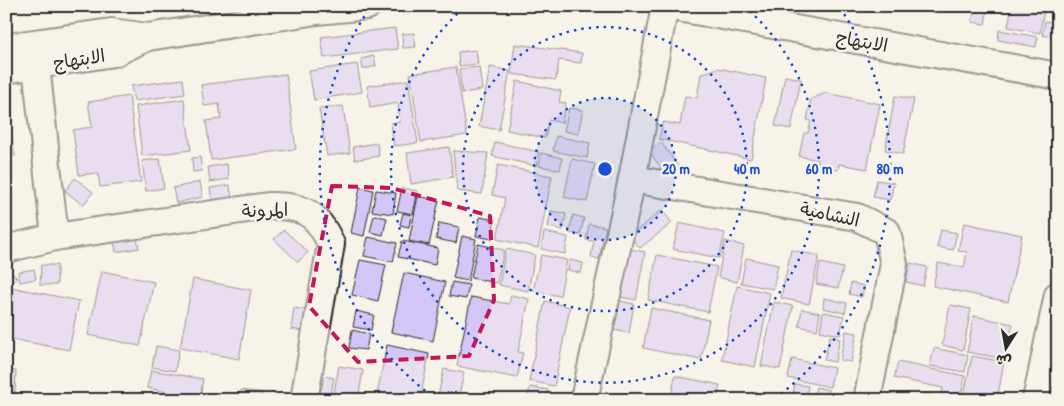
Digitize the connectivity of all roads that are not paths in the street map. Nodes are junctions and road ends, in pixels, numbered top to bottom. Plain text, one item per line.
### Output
1 (367, 6) edge
2 (666, 6) edge
3 (148, 37) junction
4 (6, 47) edge
5 (36, 66) junction
6 (6, 70) edge
7 (1058, 76) edge
8 (632, 179) junction
9 (55, 236) junction
10 (6, 249) edge
11 (1058, 295) edge
12 (304, 400) edge
13 (584, 400) edge
14 (867, 400) edge
15 (1036, 400) edge

1 - 3 street, الابتهاج
2 - 7 street, الابتهاج
2 - 8 street
3 - 4 street, الابتهاج
3 - 5 street, الابتهاج
5 - 6 street, الابتهاج
5 - 9 street
8 - 13 street
8 - 14 street, النشامية
9 - 10 street, المرونة
9 - 12 street, المرونة
11 - 15 street

